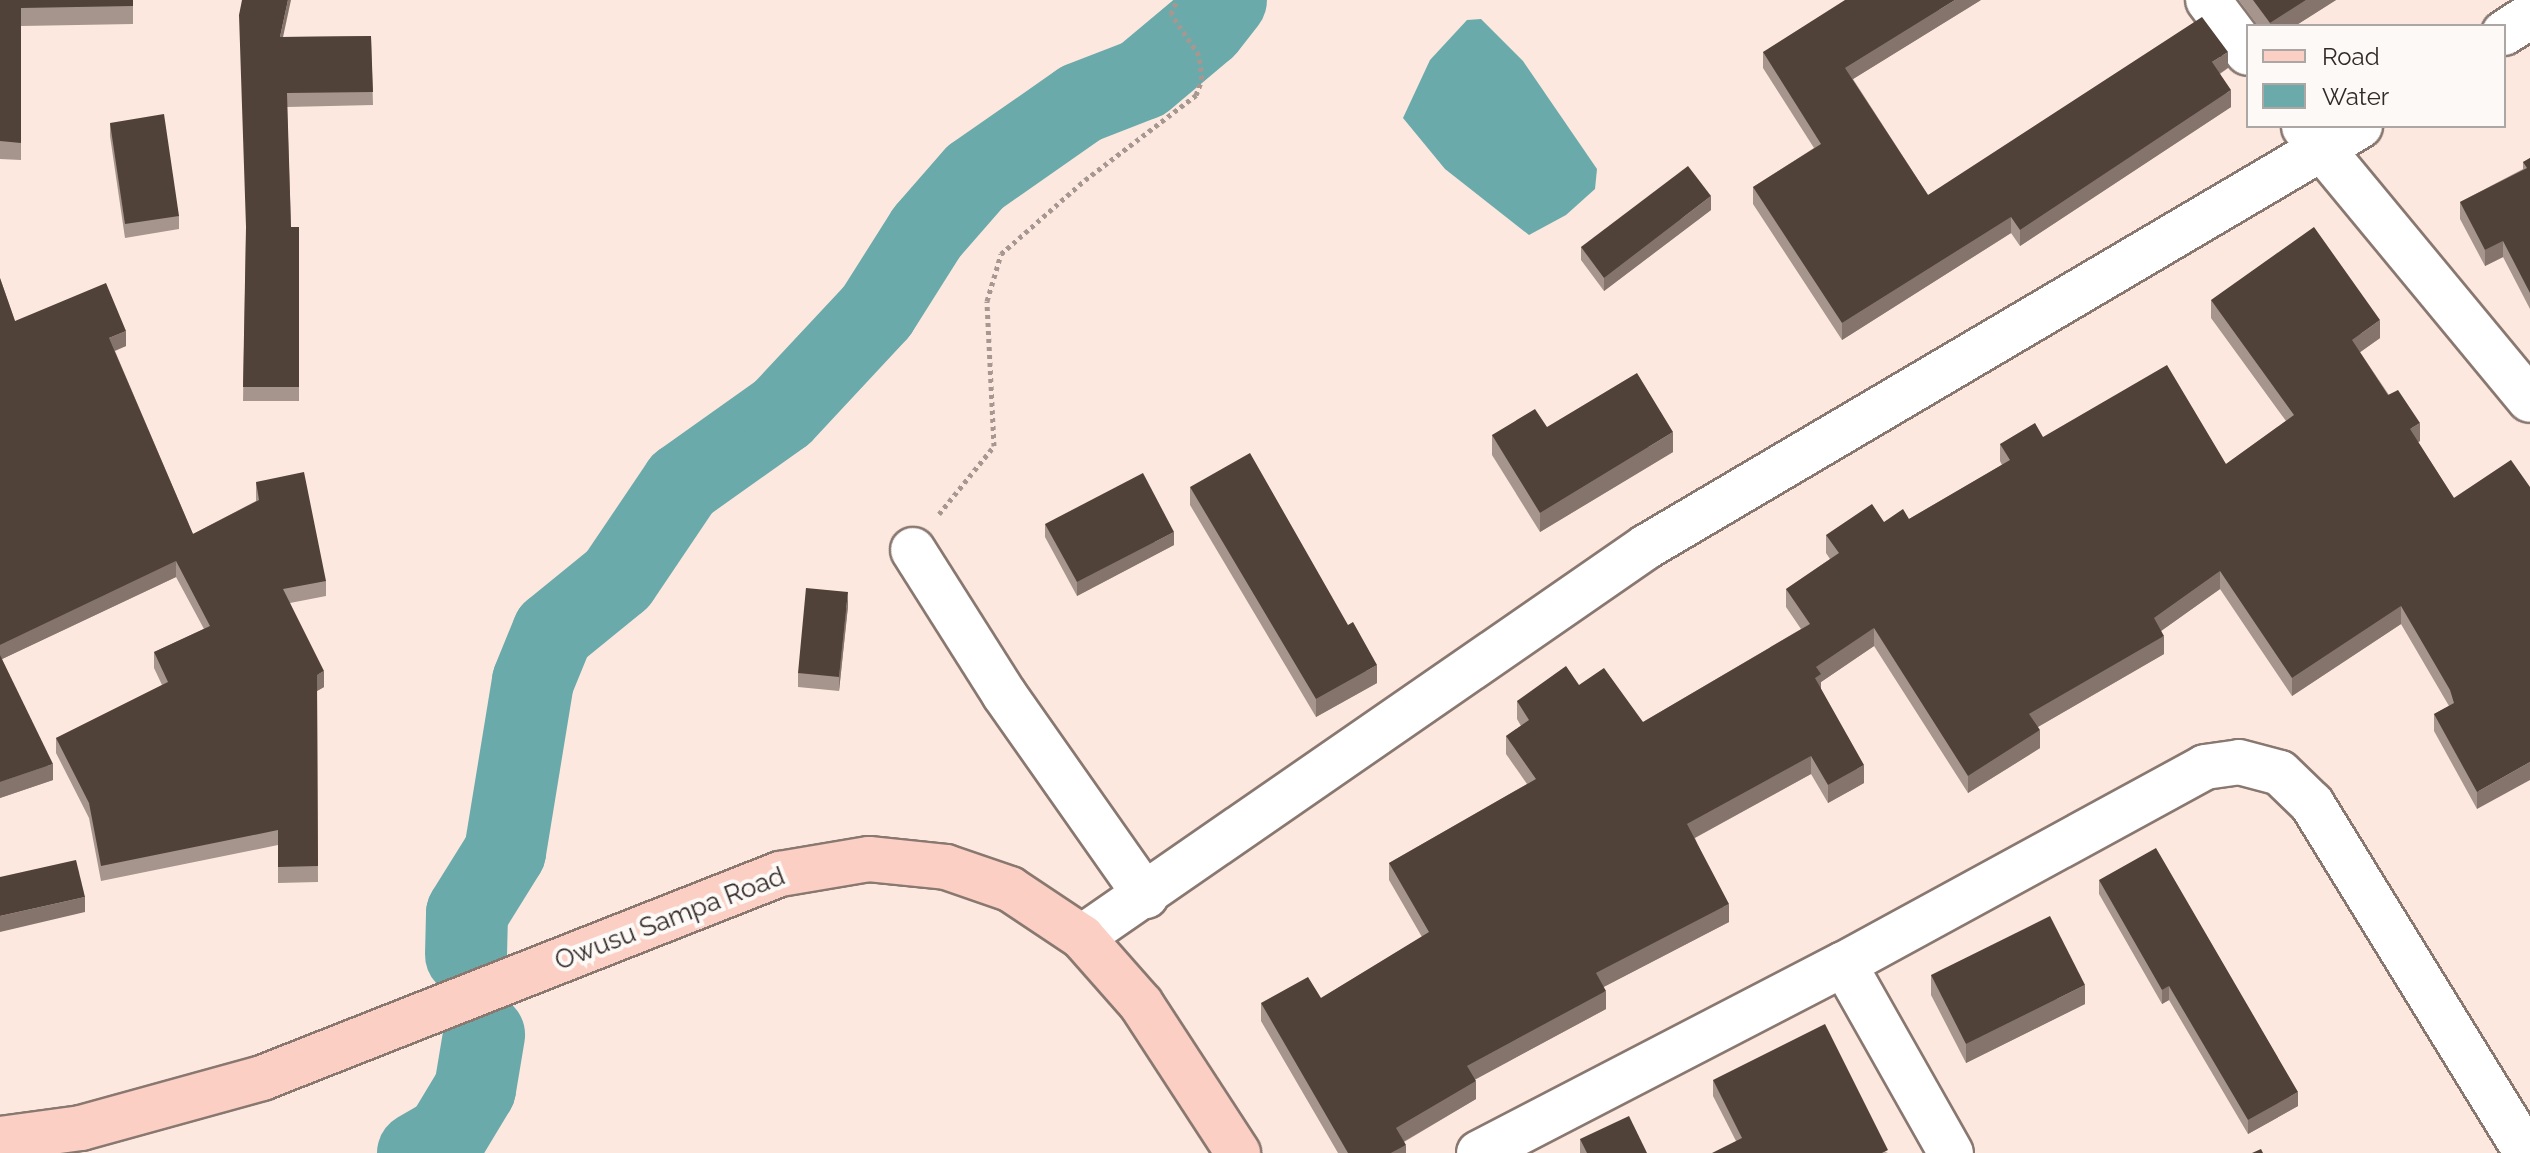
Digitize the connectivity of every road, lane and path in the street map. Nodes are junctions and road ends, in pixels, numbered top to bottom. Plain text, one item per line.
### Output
1 (1177, 0) edge
2 (2208, 0) edge
3 (2530, 16) edge
4 (2506, 32) edge
5 (2246, 50) edge
6 (2352, 128) edge
7 (2313, 138) edge
8 (2530, 400) edge
9 (913, 550) joint
10 (1146, 896) junction
11 (1082, 937) junction
12 (1844, 964) junction
13 (0, 1139) edge
14 (1238, 1153) edge
15 (1479, 1153) edge
16 (1951, 1153) edge
17 (2527, 1153) edge

1 - 9 path
2 - 5 street
3 - 4 street
6 - 7 street
7 - 8 street
7 - 10 street
9 - 10 street
10 - 11 street
11 - 13 main road, Owusu Sampa Road
11 - 14 main road, Owusu Sampa Road
12 - 15 street
12 - 16 street
12 - 17 street

